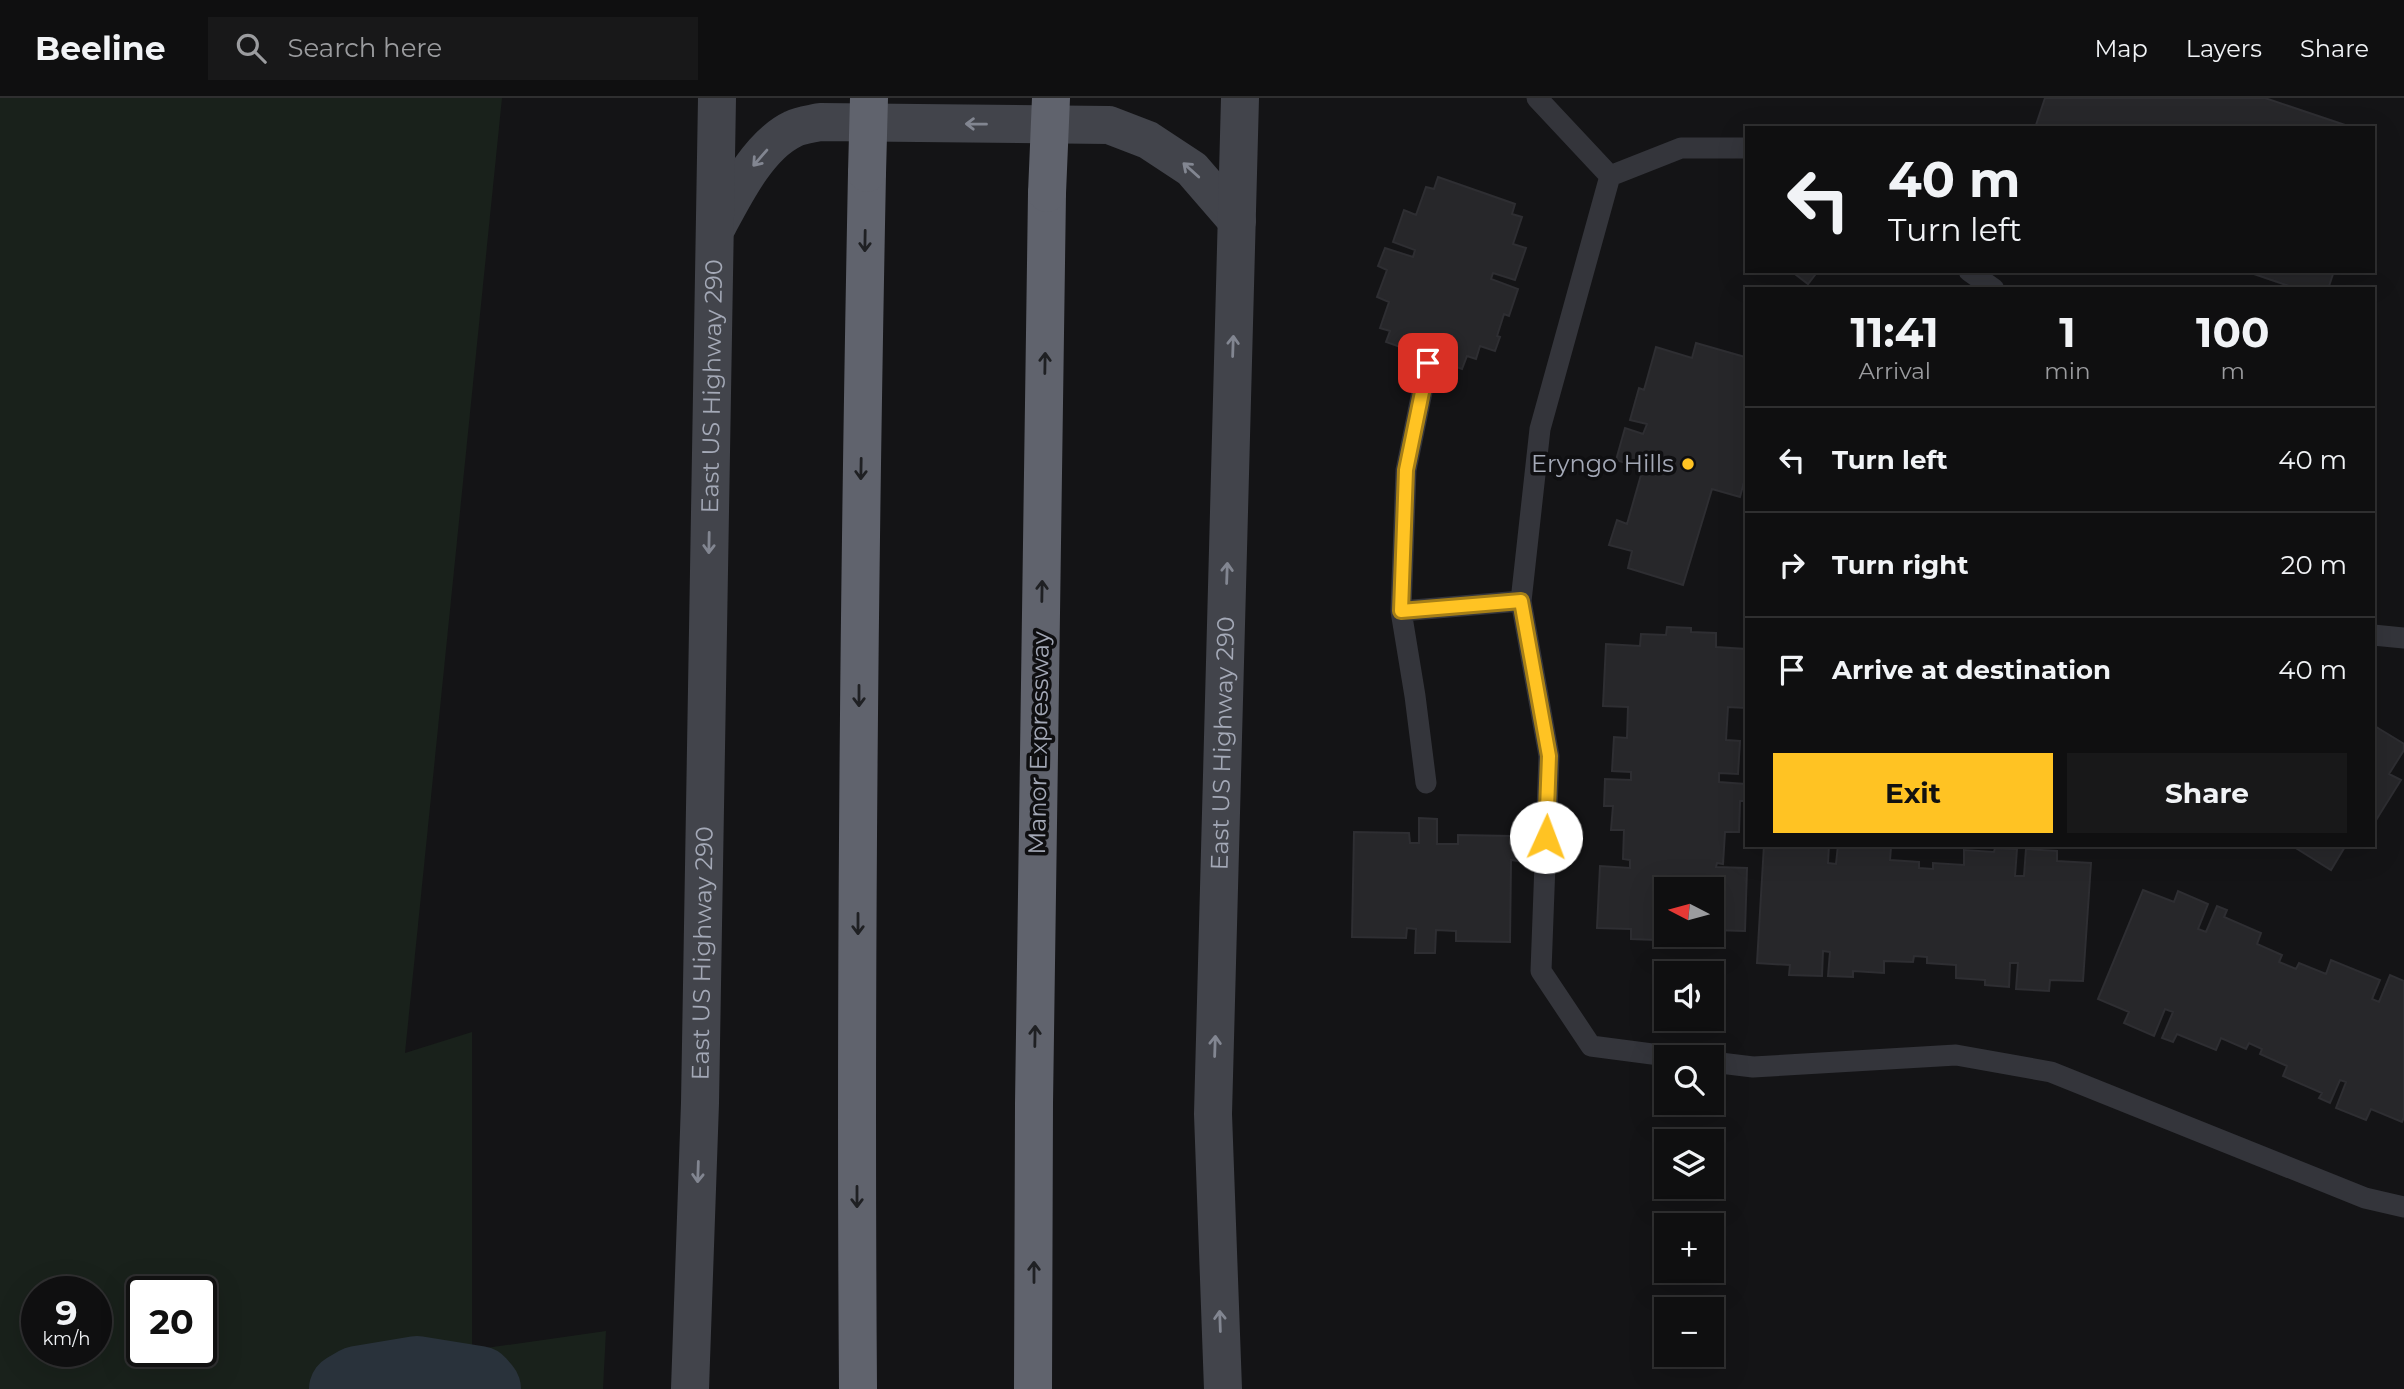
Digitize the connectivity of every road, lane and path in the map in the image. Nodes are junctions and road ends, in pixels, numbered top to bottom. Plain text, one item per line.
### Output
1 (717, 98) edge
2 (869, 98) edge
3 (1051, 98) edge
4 (1240, 98) edge
5 (1537, 98) edge
6 (1745, 148) edge
7 (1611, 176) junction
8 (1237, 221) junction
9 (715, 230) junction
10 (1972, 273) edge
11 (1991, 287) edge
12 (1428, 363) dead end
13 (1521, 601) junction
14 (1401, 611) junction
15 (2375, 635) edge
16 (2404, 638) edge
17 (1426, 783) dead end
18 (1654, 1054) edge
19 (1724, 1063) edge
20 (2404, 1207) edge
21 (1034, 1332) junction
22 (690, 1389) edge
23 (858, 1389) edge
24 (1033, 1389) edge
25 (1042, 1389) edge
26 (1223, 1389) edge

1 - 9 main road, East US Highway 290
2 -> 23 highway, bridge
21 -> 3 highway, Manor Expressway, bridge
4 - 8 main road, East US Highway 290
5 - 7 lane
6 - 7 lane
7 - 13 lane
8 -> 9 main road
26 -> 8 main road, East US Highway 290
9 -> 22 main road, East US Highway 290
10 - 11 lane
12 - 14 lane
13 - 14 lane
13 - 18 lane
14 - 17 lane
15 - 16 lane
19 - 20 lane
21 - 24 highway, Manor Expressway
21 - 25 highway

